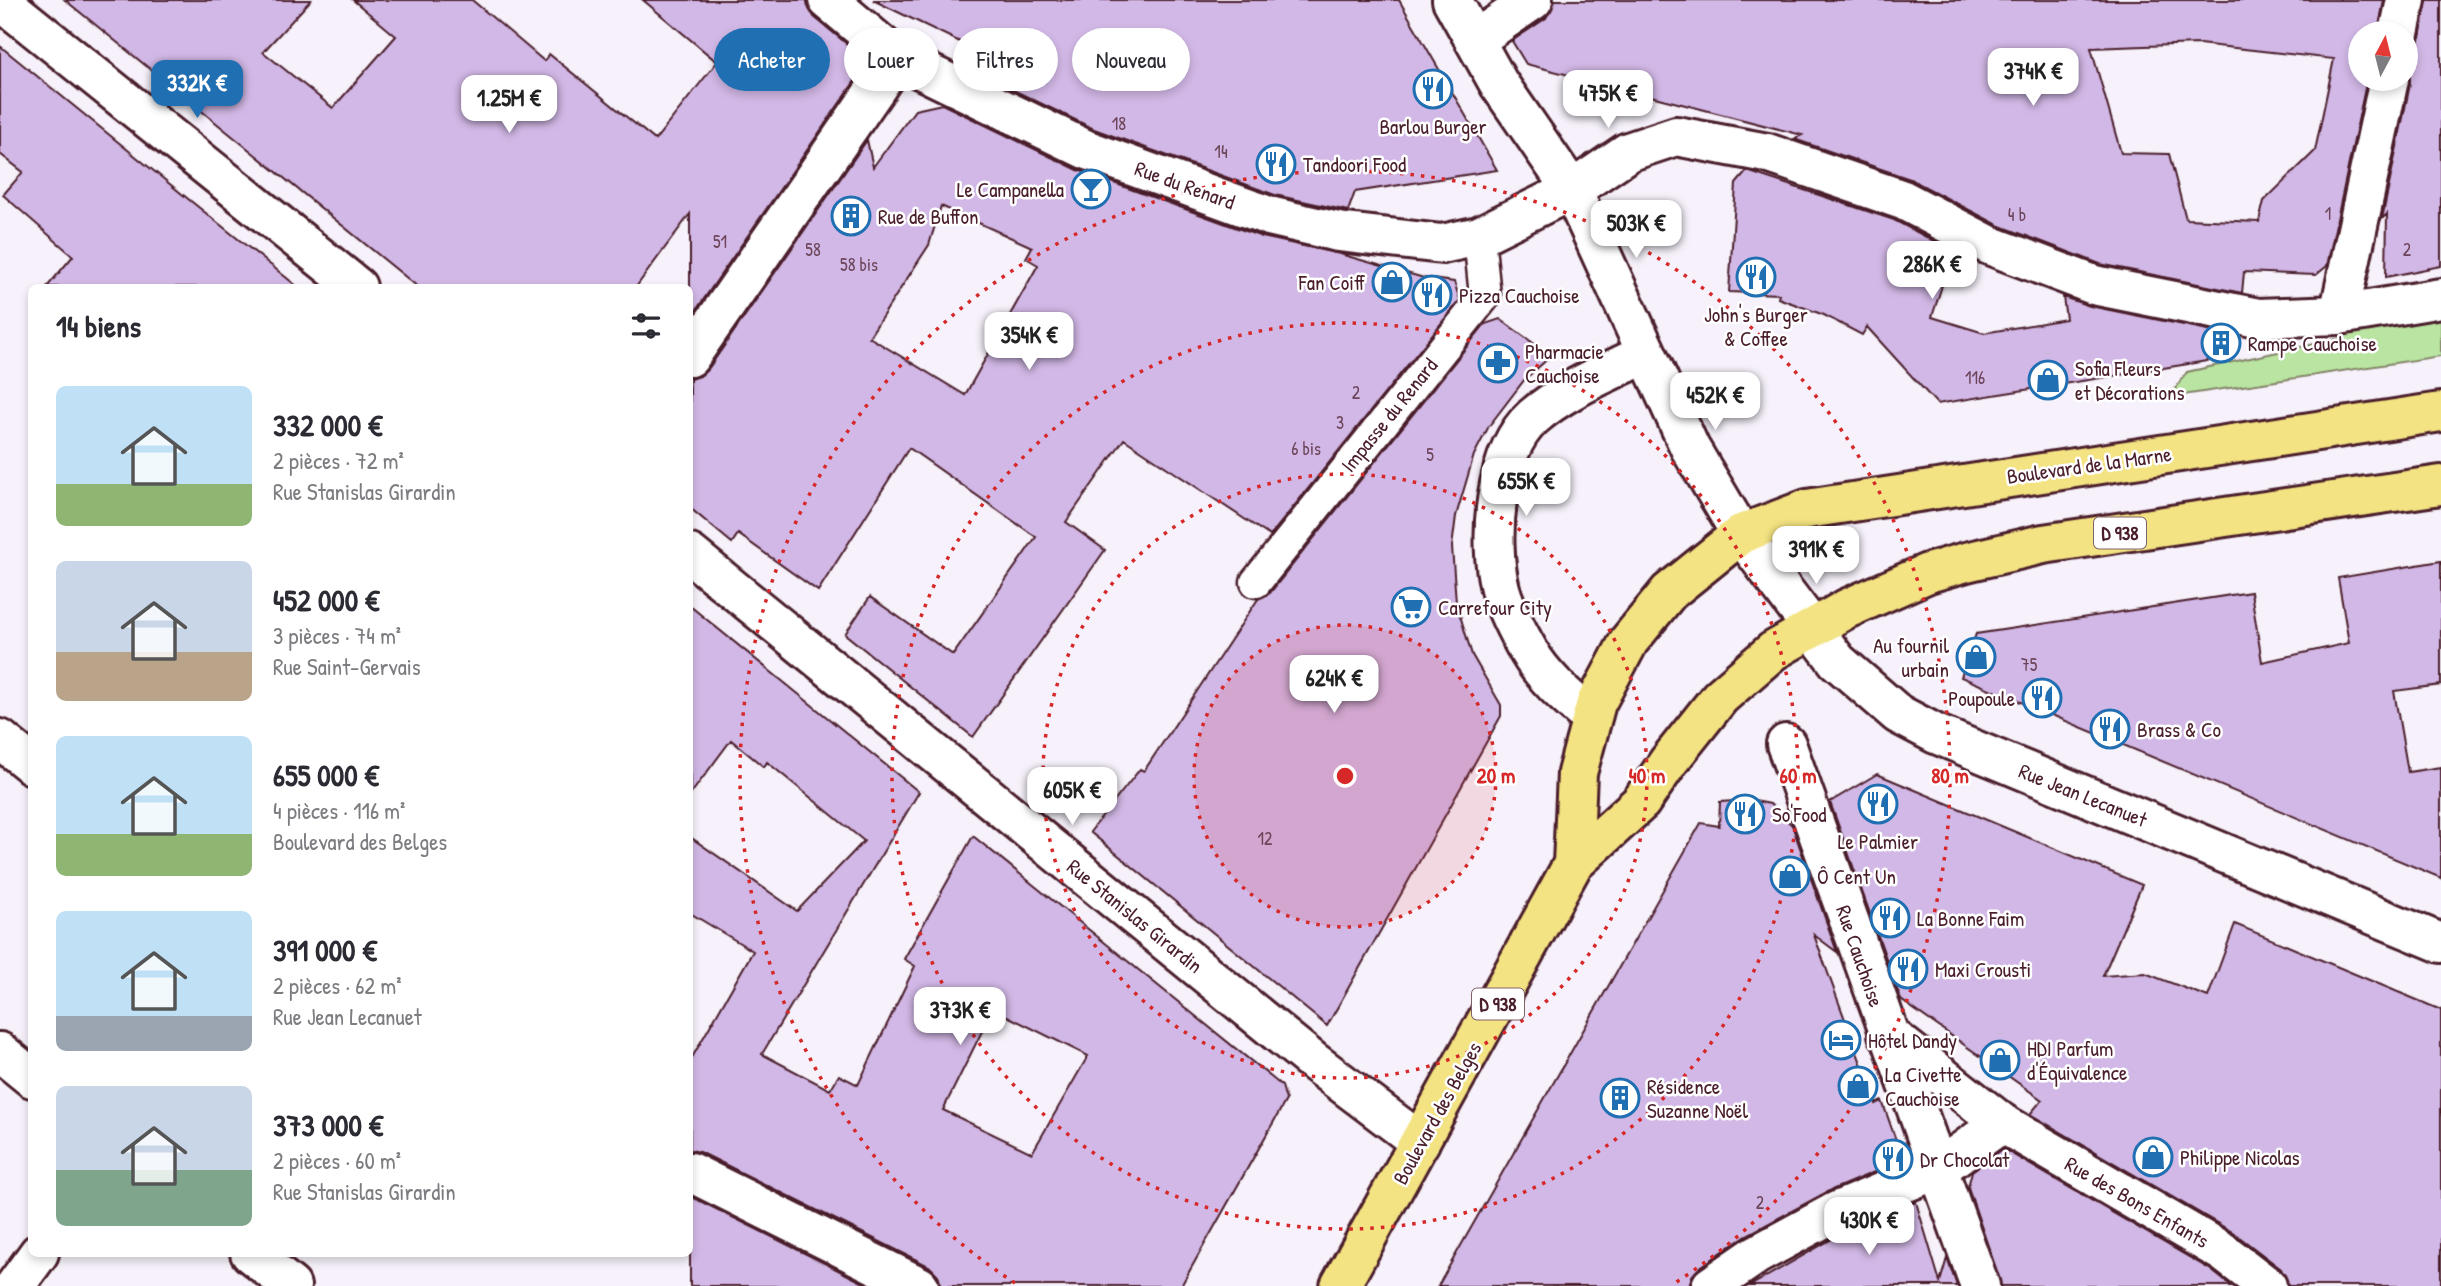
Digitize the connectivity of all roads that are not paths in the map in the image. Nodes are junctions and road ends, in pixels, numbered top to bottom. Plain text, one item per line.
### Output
1 (0, 0) edge
2 (828, 0) edge
3 (1452, 0) edge
4 (1533, 0) edge
5 (2406, 0) edge
6 (2402, 21) edge
7 (861, 28) edge
8 (1475, 40) junction
9 (939, 78) edge
10 (874, 91) edge
11 (2386, 91) edge
12 (1572, 190) junction
13 (1479, 236) junction
14 (353, 284) edge
15 (2441, 298) edge
16 (2339, 315) junction
17 (693, 353) edge
18 (1644, 354) junction
19 (2441, 412) edge
20 (2441, 485) edge
21 (1741, 534) junction
22 (693, 556) edge
23 (1256, 582) dead end
24 (1812, 629) junction
25 (1591, 718) junction
26 (0, 738) edge
27 (1786, 744) dead end
28 (28, 762) edge
29 (1573, 864) junction
30 (2441, 943) edge
31 (1888, 1034) junction
32 (0, 1052) edge
33 (28, 1075) edge
34 (2002, 1123) junction
35 (1420, 1142) junction
36 (1938, 1169) junction
37 (693, 1173) edge
38 (36, 1257) edge
39 (255, 1257) edge
40 (15, 1286) edge
41 (291, 1286) edge
42 (919, 1286) edge
43 (1340, 1286) edge
44 (1711, 1286) edge
45 (1980, 1286) edge
46 (2267, 1286) edge

1 - 14 street
2 - 7 street, Rue du Renard
3 - 8 street, Rue Jean Lecanuet
4 - 8 street
5 - 6 street
8 - 12 street, Rue Jean Lecanuet
9 - 13 street, Rue du Renard
10 - 17 street
11 - 16 street
12 - 13 street, Rue du Renard
12 - 16 street
12 - 18 street, Rue Jean Lecanuet
13 - 23 lane, Impasse du Renard
15 - 16 street
18 - 21 street, Rue Jean Lecanuet
18 - 25 street
19 - 21 main road, Boulevard de la Marne / D 938
20 - 24 main road, D 938
21 - 24 street, Rue Jean Lecanuet
21 - 25 main road, Boulevard des Belges / D 938
22 - 35 street, Rue Stanislas Girardin
24 - 29 main road, Boulevard des Belges / D 938
24 - 30 street, Rue Jean Lecanuet
25 - 29 main road, Boulevard des Belges / D 938
26 - 28 street
27 - 31 street, Rue Cauchoise
29 - 35 main road, Boulevard des Belges / D 938
31 - 34 street, Rue des Bons Enfants
31 - 36 street, Rue Cauchoise
32 - 33 street
34 - 36 street
34 - 46 street, Rue des Bons Enfants
35 - 43 main road, Boulevard des Belges / D 938
36 - 44 street
36 - 45 street, Rue Cauchoise
37 - 42 street
38 - 40 street
39 - 41 street

